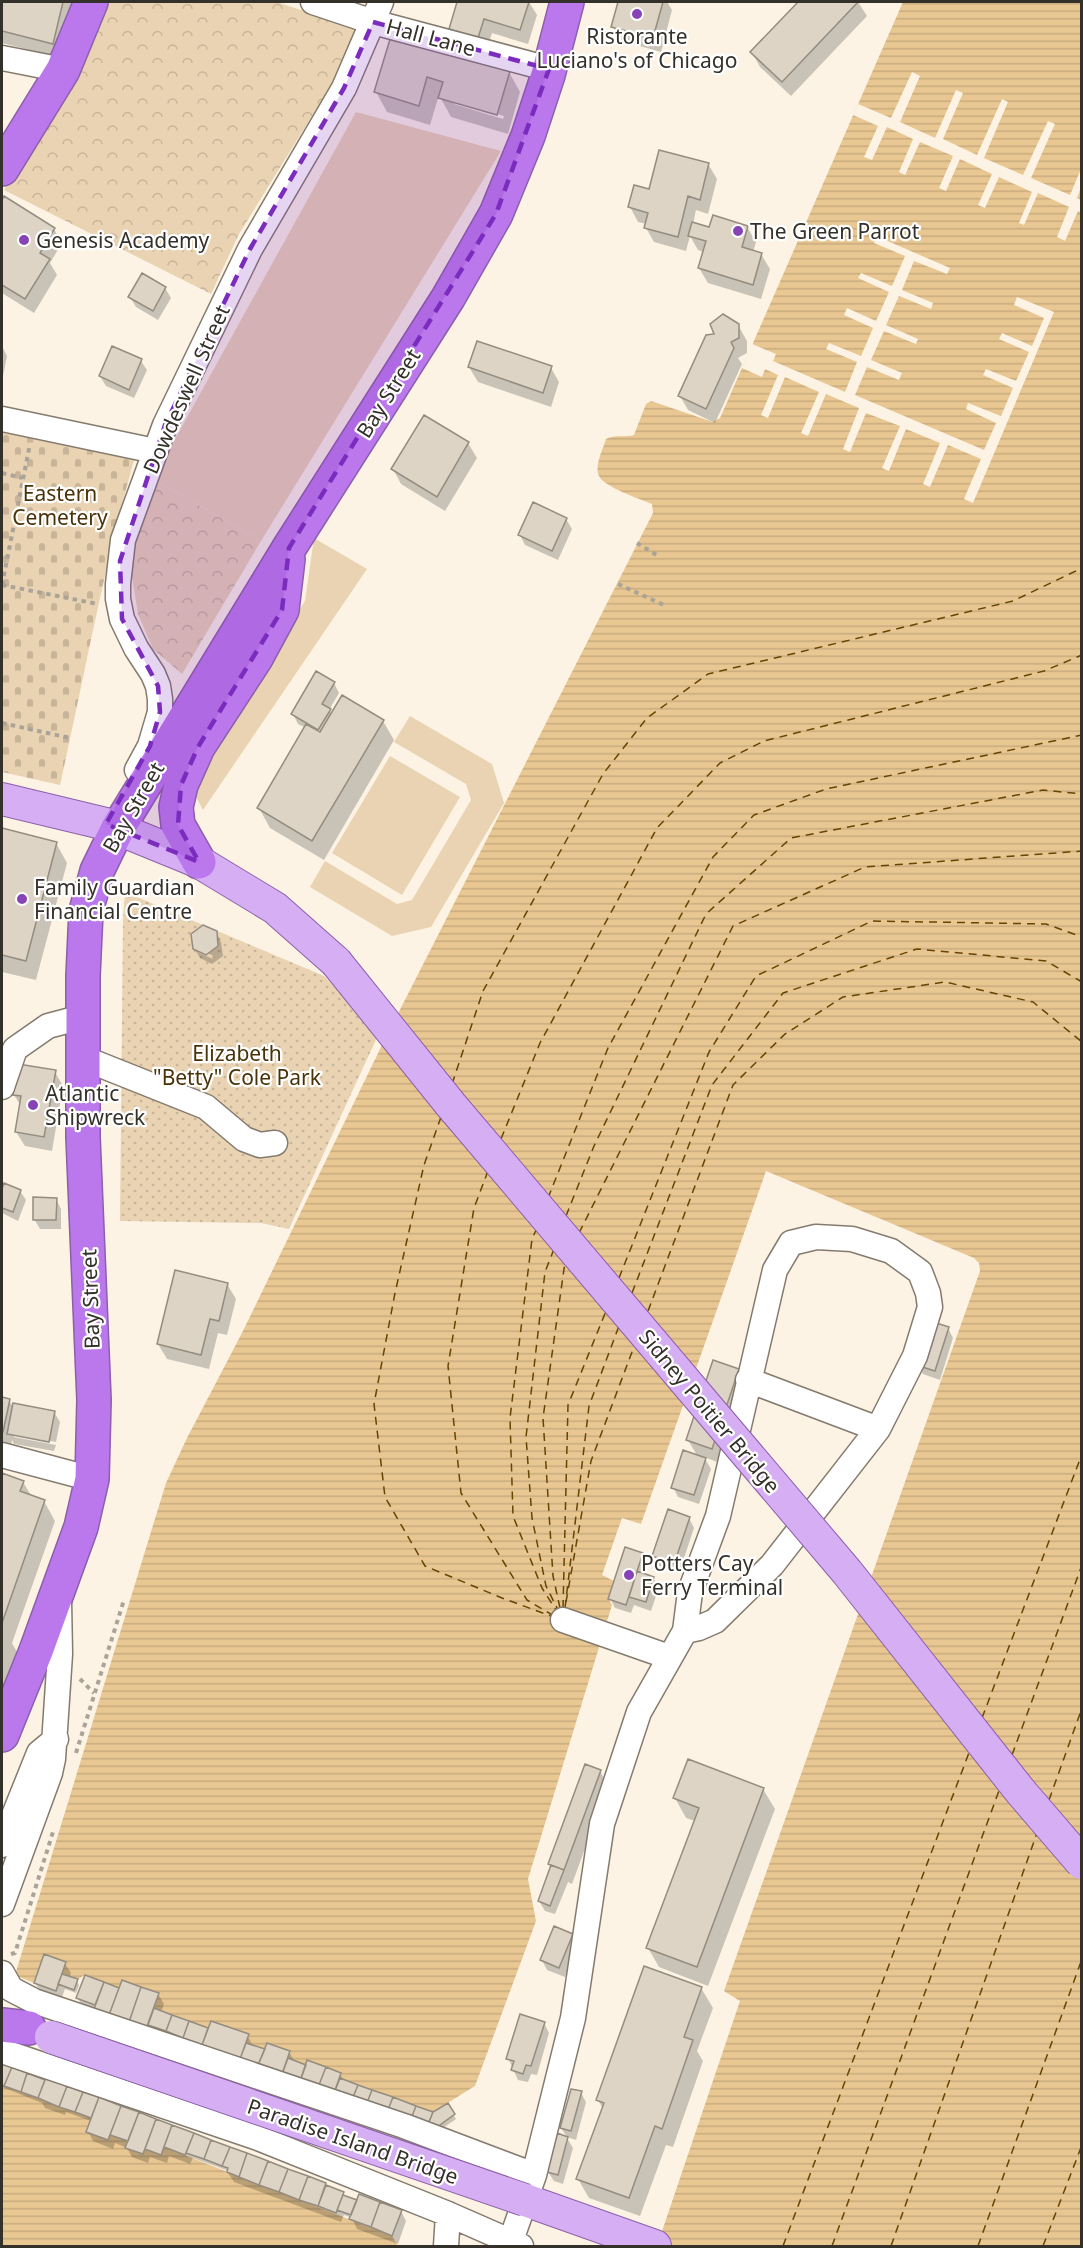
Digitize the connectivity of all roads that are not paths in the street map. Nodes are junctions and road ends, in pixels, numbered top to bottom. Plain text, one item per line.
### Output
1 (91, 2) edge
2 (313, 2) edge
3 (567, 2) edge
4 (377, 12) edge
5 (2, 58) edge
6 (549, 69) junction
7 (63, 70) junction
8 (2, 169) edge
9 (2, 419) edge
10 (155, 451) junction
11 (289, 548) junction
12 (2, 799) edge
13 (112, 826) junction
14 (200, 862) junction
15 (82, 1017) junction
16 (8, 1047) edge
17 (83, 1058) junction
18 (2, 1087) edge
19 (275, 1143) dead end
20 (748, 1380) junction
21 (878, 1429) junction
22 (2, 1455) edge
23 (92, 1479) junction
24 (58, 1589) junction
25 (563, 1620) dead end
26 (685, 1631) junction
27 (669, 1657) junction
28 (8, 1700) edge
29 (2, 1735) edge
30 (56, 1739) junction
31 (2, 1845) edge
32 (1082, 1863) edge
33 (2, 1904) edge
34 (2, 1973) edge
35 (21, 2027) edge
36 (2, 2050) edge
37 (534, 2175) junction
38 (448, 2214) junction
39 (513, 2245) edge
40 (446, 2247) edge
41 (655, 2247) edge

1 - 7 highway
2 - 4 street, Hall Lane
3 - 6 highway, Bay Street
4 - 6 street, Hall Lane
4 - 10 street, Dowdeswell Street
5 - 7 street
6 - 11 highway, Bay Street
7 - 8 highway
9 - 10 street
10 - 13 street, Dowdeswell Street
11 - 13 highway, Bay Street
11 - 14 highway
12 - 13 main road
13 - 14 main road
13 - 15 highway, Bay Street
14 - 32 main road, Sidney Poitier Bridge, bridge
15 - 16 street
15 - 17 highway, Bay Street
16 - 18 street
17 - 19 street
17 - 23 highway, Bay Street
20 - 21 street
20 - 21 street
20 - 26 street
21 - 26 street
22 - 23 street
23 - 24 highway, Bay Street
24 - 28 highway, Bay Street
24 - 30 street
25 - 27 street
26 - 27 street
27 - 37 street
28 - 29 highway, Bay Street
30 - 31 street
30 - 33 street
34 - 37 street
35 - 41 main road, Paradise Island Bridge, bridge
36 - 38 street
37 - 39 street
38 - 39 street
38 - 40 street

